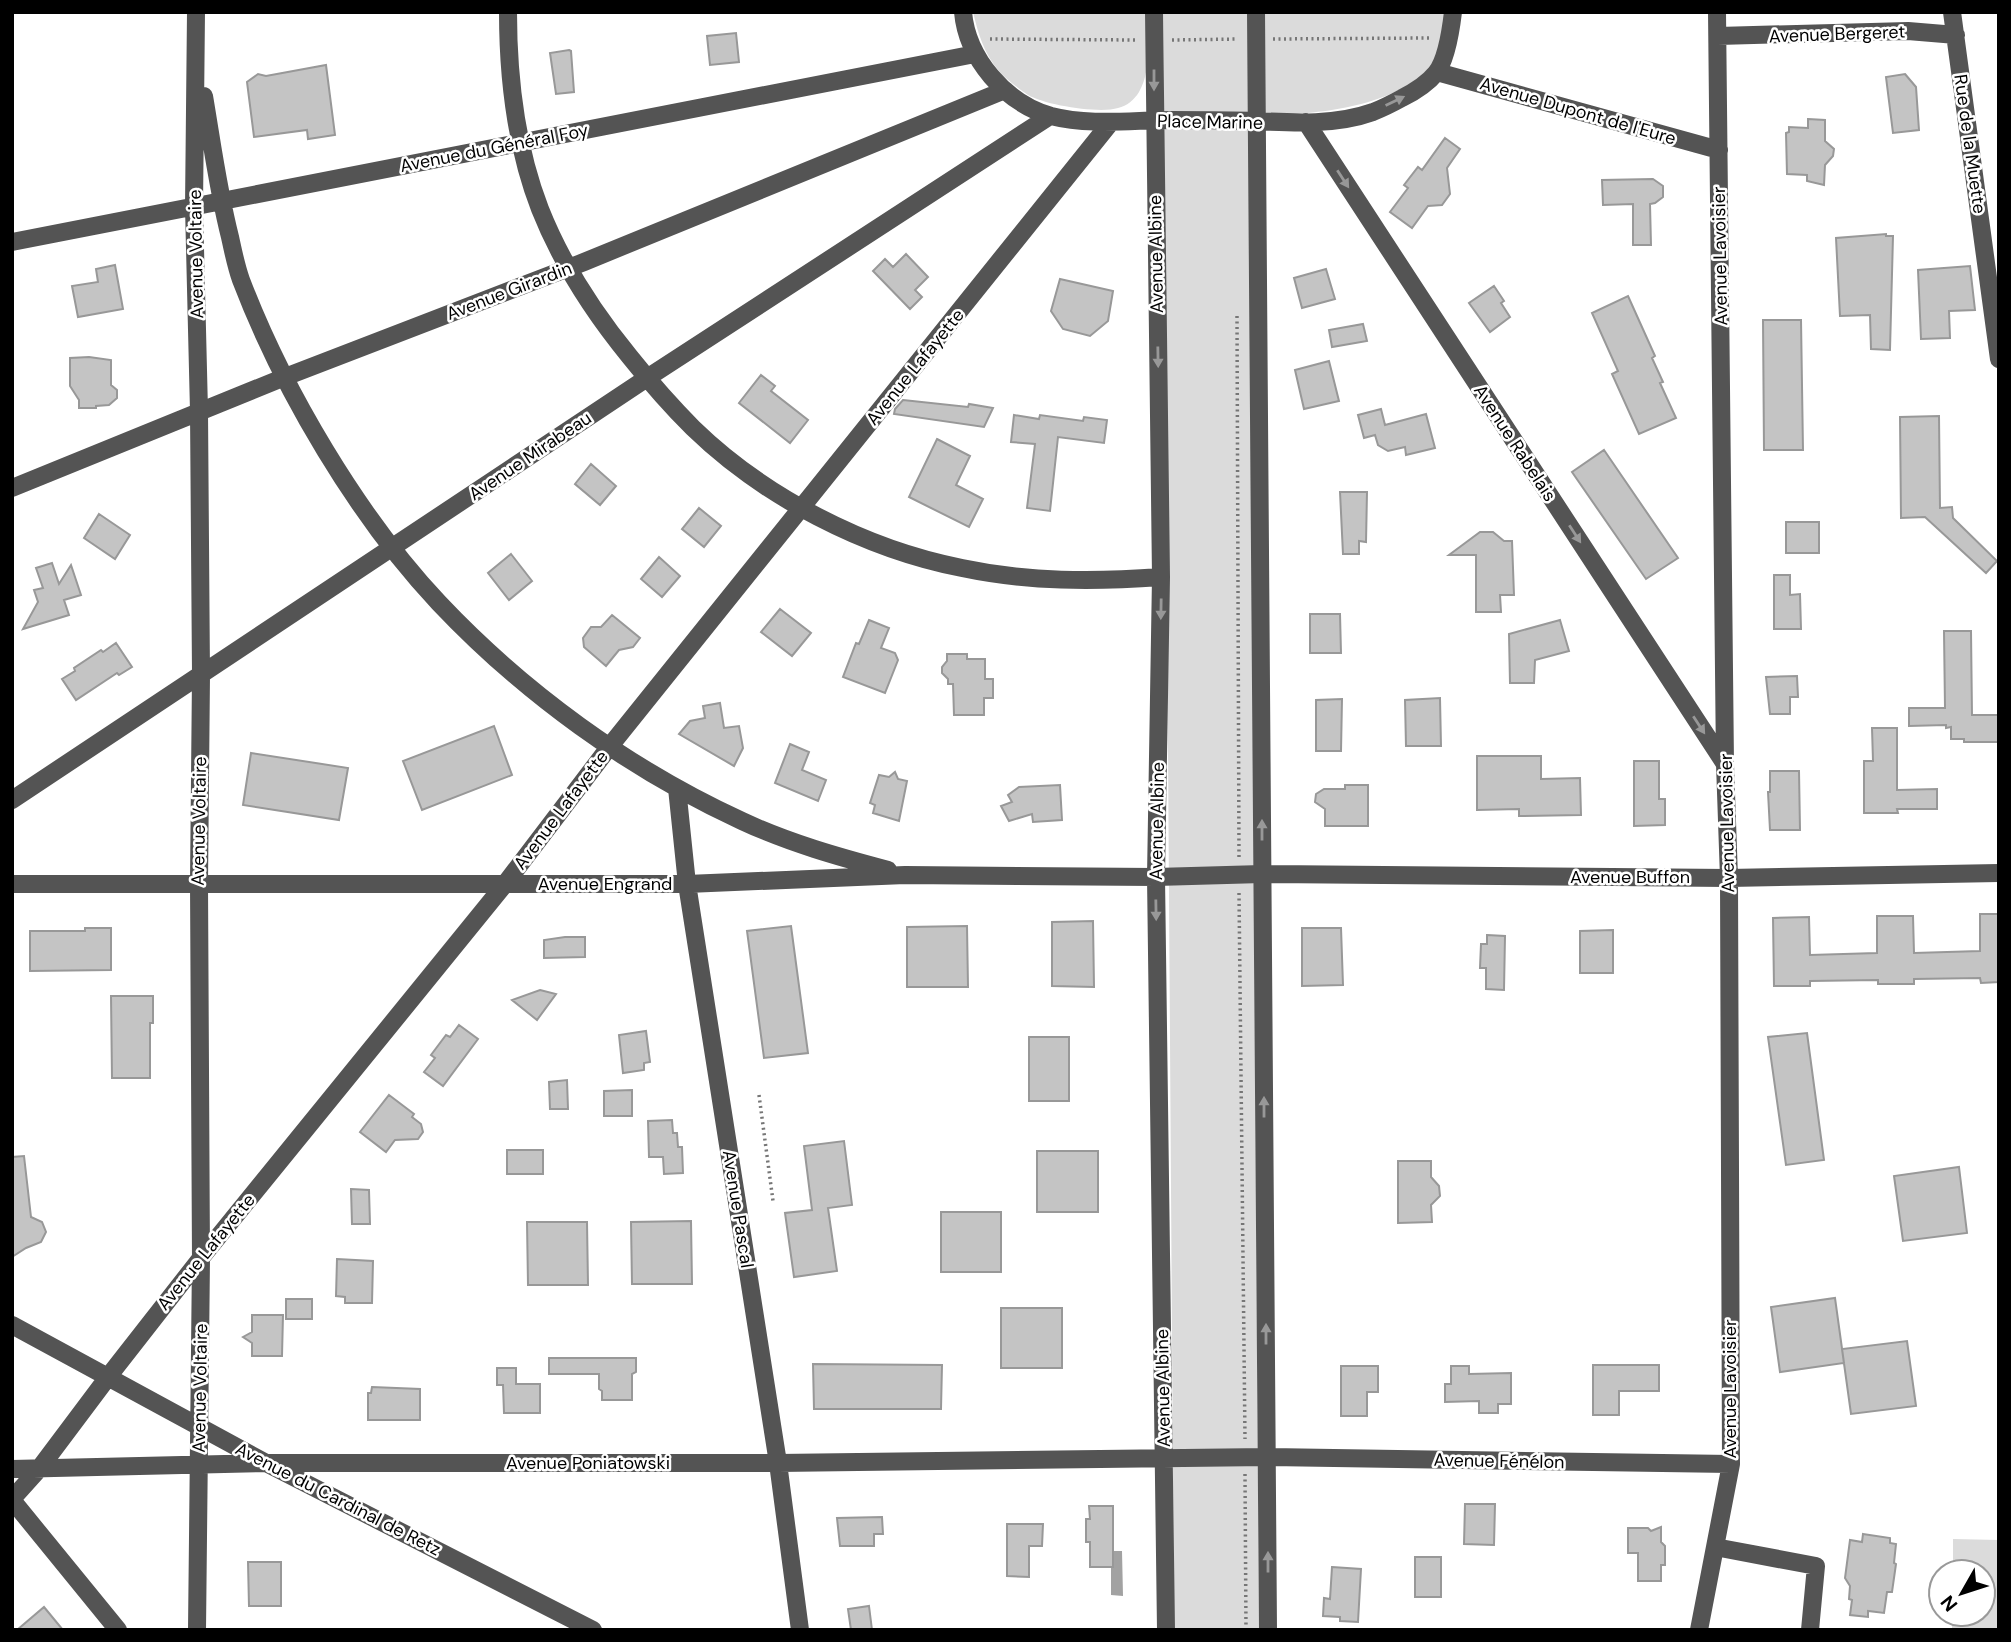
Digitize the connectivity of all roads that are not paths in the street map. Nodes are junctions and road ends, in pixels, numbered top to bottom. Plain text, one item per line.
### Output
1 (197, 12) edge
2 (508, 12) edge
3 (963, 12) edge
4 (1154, 12) edge
5 (1256, 12) edge
6 (1453, 12) edge
7 (1717, 12) edge
8 (1952, 12) edge
9 (1956, 35) junction
10 (1718, 36) junction
11 (977, 47) junction
12 (1437, 72) junction
13 (1005, 90) junction
14 (1050, 116) junction
15 (1154, 120) junction
16 (1257, 121) junction
17 (1111, 122) junction
18 (1306, 122) junction
19 (521, 143) junction
20 (1719, 150) junction
21 (221, 200) junction
22 (194, 207) junction
23 (12, 242) edge
24 (569, 268) junction
25 (1995, 308) edge
26 (1999, 359) edge
27 (285, 377) junction
28 (648, 378) junction
29 (199, 411) junction
30 (12, 488) edge
31 (801, 509) junction
32 (393, 547) junction
33 (1161, 577) junction
34 (201, 675) junction
35 (610, 746) junction
36 (1725, 764) junction
37 (677, 788) junction
38 (12, 800) edge
39 (1999, 873) edge
40 (1239, 874) joint
41 (1262, 874) junction
42 (905, 875) junction
43 (1156, 877) junction
44 (1728, 878) junction
45 (199, 883) junction
46 (12, 884) edge
47 (505, 884) junction
48 (687, 884) junction
49 (201, 1258) junction
50 (12, 1325) edge
51 (108, 1377) junction
52 (200, 1427) junction
53 (1267, 1457) junction
54 (1165, 1458) junction
55 (1245, 1458) joint
56 (266, 1463) junction
57 (778, 1463) junction
58 (199, 1464) junction
59 (1731, 1464) junction
60 (12, 1468) edge
61 (39, 1469) junction
62 (12, 1499) edge
63 (1715, 1547) junction
64 (118, 1630) edge
65 (197, 1630) edge
66 (593, 1630) edge
67 (800, 1630) edge
68 (1166, 1630) edge
69 (1268, 1630) edge
70 (1699, 1630) edge
71 (1810, 1630) edge

1 - 21 street
1 - 22 street, Avenue Voltaire
2 - 19 street
3 - 11 street, Place Marine
4 -> 15 street, Avenue Albine
5 - 16 street
6 - 12 street
7 - 10 street, Avenue Lavoisier
8 - 9 street, Rue de la Muette
9 - 10 street, Avenue Bergeret
9 - 25 street, Rue de la Muette
10 - 20 street, Avenue Lavoisier
11 - 13 street, Place Marine
11 - 19 street, Avenue du Général Foy
18 -> 12 street, Place Marine
12 - 20 street, Avenue Dupont de l'Eure
13 - 14 street, Place Marine
13 - 24 street, Avenue Girardin
14 - 17 street, Place Marine
14 - 28 street, Avenue Mirabeau
15 - 16 street, Place Marine
15 - 17 street, Place Marine
15 -> 33 street, Avenue Albine
16 - 18 street, Place Marine
41 -> 16 street
17 - 31 street, Avenue Lafayette
18 -> 36 street, Avenue Rabelais
19 - 21 street, Avenue du Général Foy
19 - 24 street
20 - 36 street, Avenue Lavoisier
21 - 22 street, Avenue du Général Foy
21 - 27 street
22 - 23 street, Avenue du Général Foy
22 - 29 street, Avenue Voltaire
24 - 27 street, Avenue Girardin
24 - 28 street
25 - 26 street, Rue de la Muette
27 - 29 street, Avenue Girardin
27 - 32 street
28 - 31 street
28 - 32 street, Avenue Mirabeau
29 - 30 street, Avenue Girardin
29 - 34 street, Avenue Voltaire
31 - 33 street
31 - 35 street, Avenue Lafayette
32 - 34 street, Avenue Mirabeau
32 - 35 street
33 -> 43 street, Avenue Albine
34 - 38 street, Avenue Mirabeau
34 - 45 street, Avenue Voltaire
35 - 37 street
35 - 47 street, Avenue Lafayette
36 - 44 street, Avenue Lavoisier
37 - 42 street
37 - 48 street, Avenue Pascal
39 - 44 street, Avenue Buffon
40 - 41 street, Avenue Buffon
40 - 43 street, Avenue Engrand
41 - 44 street, Avenue Buffon
53 -> 41 street
42 - 43 street, Avenue Engrand
42 - 48 street, Avenue Engrand
43 -> 54 street, Avenue Albine
44 - 59 street, Avenue Lavoisier
45 - 46 street, Avenue Engrand
45 - 47 street, Avenue Engrand
45 - 49 street, Avenue Voltaire
47 - 48 street, Avenue Engrand
47 - 49 street, Avenue Lafayette
48 - 57 street, Avenue Pascal
49 - 51 street, Avenue Lafayette
49 - 52 street, Avenue Voltaire
50 - 51 street, Avenue du Cardinal de Retz
51 - 52 street, Avenue du Cardinal de Retz
51 - 61 street, Avenue Lafayette
52 - 56 street, Avenue du Cardinal de Retz
52 - 58 street, Avenue Voltaire
53 - 55 street, Avenue Fénélon
53 - 59 street, Avenue Fénélon
69 -> 53 street
54 - 55 street, Avenue Poniatowski
54 - 57 street, Avenue Poniatowski
54 - 68 street, Avenue Albine
56 - 57 street, Avenue Poniatowski
56 - 58 street, Avenue Poniatowski
56 - 66 street, Avenue du Cardinal de Retz
57 - 67 street, Avenue Pascal
58 - 61 street, Avenue Poniatowski
58 - 65 street, Avenue Voltaire
59 - 63 street, Avenue Lavoisier
60 - 61 street, Avenue Poniatowski
61 - 62 street, Avenue Lafayette
62 - 64 street
63 - 70 street, Avenue Lavoisier
63 - 71 street

